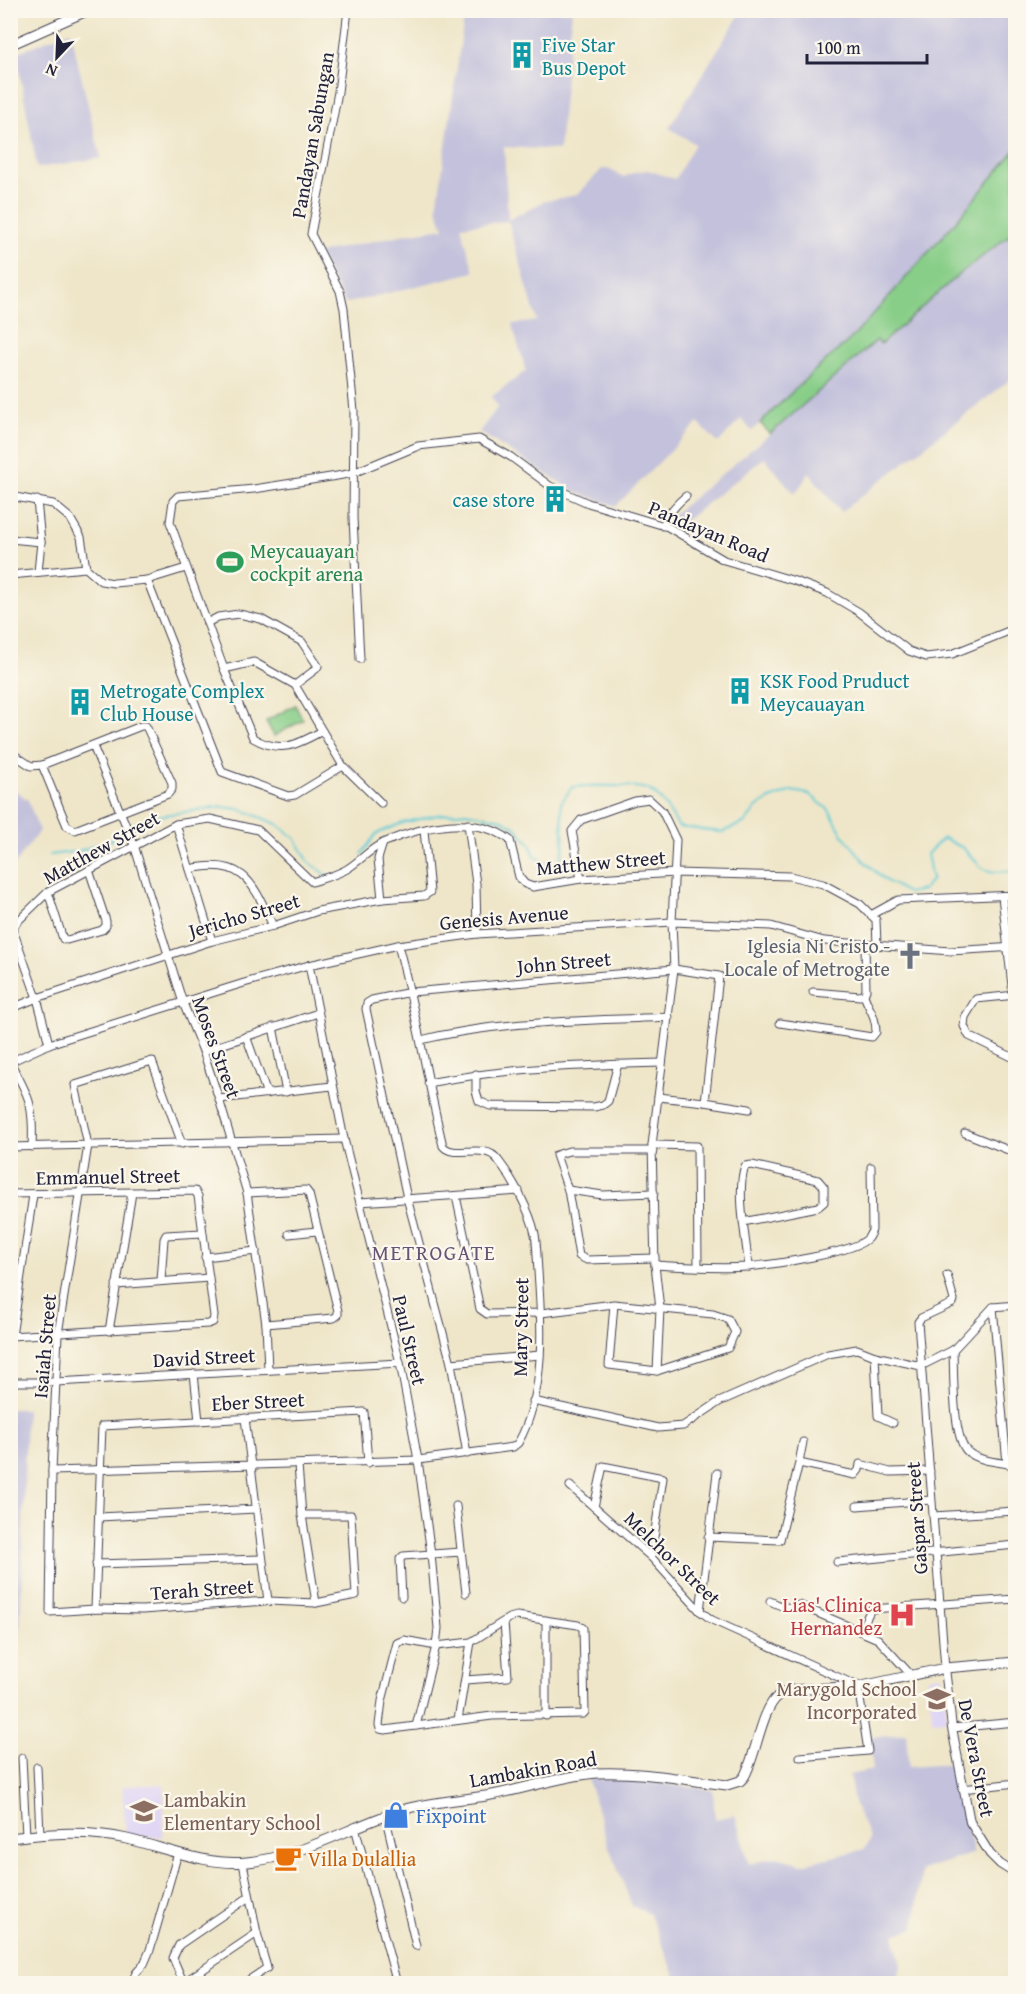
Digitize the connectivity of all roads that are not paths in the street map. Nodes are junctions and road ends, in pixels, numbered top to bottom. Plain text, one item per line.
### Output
1 (89, 10) edge
2 (348, 10) edge
3 (76, 13) edge
4 (10, 45) edge
5 (353, 473) junction
6 (10, 496) edge
7 (686, 496) dead end
8 (37, 500) junction
9 (663, 526) junction
10 (10, 539) edge
11 (41, 542) junction
12 (86, 568) junction
13 (186, 568) junction
14 (38, 572) junction
15 (10, 575) edge
16 (147, 579) junction
17 (207, 623) junction
18 (1016, 628) edge
19 (360, 660) dead end
20 (224, 669) junction
21 (295, 685) junction
22 (322, 731) junction
23 (93, 746) junction
24 (10, 752) edge
25 (42, 765) junction
26 (343, 766) junction
27 (381, 803) dead end
28 (120, 814) junction
29 (176, 824) junction
30 (468, 824) junction
31 (424, 830) junction
32 (133, 842) junction
33 (383, 843) junction
34 (190, 869) junction
35 (89, 870) junction
36 (675, 873) junction
37 (581, 879) junction
38 (48, 892) junction
39 (1016, 895) edge
40 (1002, 896) junction
41 (382, 899) junction
42 (870, 915) junction
43 (672, 922) junction
44 (273, 926) junction
45 (477, 934) junction
46 (212, 941) junction
47 (865, 944) junction
48 (398, 945) junction
49 (877, 945) junction
50 (1012, 948) edge
51 (167, 954) junction
52 (309, 965) junction
53 (674, 969) junction
54 (411, 992) junction
55 (813, 992) dead end
56 (864, 995) junction
57 (1015, 995) edge
58 (37, 998) junction
59 (183, 1003) junction
60 (10, 1009) edge
61 (318, 1013) junction
62 (669, 1017) junction
63 (1016, 1022) edge
64 (780, 1023) dead end
65 (273, 1027) junction
66 (246, 1036) junction
67 (421, 1040) junction
68 (49, 1044) junction
69 (203, 1051) junction
70 (1016, 1059) edge
71 (10, 1062) edge
72 (662, 1063) junction
73 (618, 1064) junction
74 (476, 1074) junction
75 (428, 1083) junction
76 (332, 1086) junction
77 (286, 1092) junction
78 (267, 1094) junction
79 (658, 1097) junction
80 (219, 1099) junction
81 (705, 1102) junction
82 (748, 1109) dead end
83 (965, 1133) dead end
84 (344, 1139) junction
85 (232, 1142) junction
86 (182, 1144) junction
87 (88, 1145) junction
88 (10, 1147) edge
89 (32, 1147) junction
90 (652, 1148) junction
91 (1016, 1153) edge
92 (871, 1167) dead end
93 (568, 1190) junction
94 (519, 1191) junction
95 (132, 1193) junction
96 (247, 1193) junction
97 (654, 1193) junction
98 (10, 1194) edge
99 (33, 1194) junction
100 (80, 1195) junction
101 (456, 1196) junction
102 (407, 1198) junction
103 (360, 1202) junction
104 (743, 1222) junction
105 (317, 1231) junction
106 (202, 1233) junction
107 (289, 1234) dead end
108 (256, 1251) junction
109 (205, 1257) junction
110 (655, 1261) junction
111 (698, 1267) junction
112 (749, 1267) junction
113 (947, 1275) dead end
114 (208, 1278) junction
115 (161, 1281) junction
116 (116, 1285) junction
117 (614, 1304) junction
118 (1016, 1305) edge
119 (993, 1307) junction
120 (660, 1309) junction
121 (541, 1312) junction
122 (266, 1324) junction
123 (109, 1331) junction
124 (58, 1334) junction
125 (11, 1336) edge
126 (953, 1350) junction
127 (540, 1355) junction
128 (875, 1356) junction
129 (452, 1363) junction
130 (400, 1364) junction
131 (921, 1366) junction
132 (268, 1370) junction
133 (657, 1371) junction
134 (194, 1374) junction
135 (10, 1382) edge
136 (56, 1382) junction
137 (533, 1401) junction
138 (245, 1418) junction
139 (199, 1421) junction
140 (893, 1423) dead end
141 (803, 1442) dead end
142 (467, 1454) junction
143 (418, 1460) junction
144 (368, 1463) junction
145 (799, 1463) junction
146 (251, 1464) junction
147 (1007, 1464) junction
148 (298, 1465) junction
149 (1016, 1465) edge
150 (52, 1471) junction
151 (99, 1471) junction
152 (930, 1471) junction
153 (717, 1473) dead end
154 (570, 1486) dead end
155 (932, 1500) junction
156 (456, 1506) dead end
157 (858, 1506) dead end
158 (594, 1507) junction
159 (256, 1509) junction
160 (1016, 1511) edge
161 (302, 1515) junction
162 (933, 1516) junction
163 (99, 1517) junction
164 (708, 1537) junction
165 (1016, 1545) edge
166 (461, 1552) junction
167 (935, 1552) junction
168 (431, 1554) junction
169 (651, 1557) junction
170 (261, 1559) junction
171 (837, 1562) dead end
172 (96, 1564) junction
173 (466, 1593) dead end
174 (402, 1597) dead end
175 (1016, 1599) edge
176 (268, 1601) junction
177 (770, 1601) dead end
178 (316, 1603) junction
179 (940, 1605) junction
180 (95, 1610) junction
181 (700, 1611) junction
182 (50, 1612) joint
183 (546, 1620) junction
184 (504, 1622) junction
185 (860, 1631) junction
186 (471, 1642) junction
187 (436, 1646) junction
188 (1016, 1662) edge
189 (945, 1668) junction
190 (911, 1675) junction
191 (465, 1680) junction
192 (858, 1686) junction
193 (546, 1716) junction
194 (458, 1720) junction
195 (1016, 1722) edge
196 (417, 1726) junction
197 (952, 1728) junction
198 (800, 1757) dead end
199 (22, 1758) dead end
200 (37, 1767) dead end
201 (1016, 1784) edge
202 (962, 1789) junction
203 (385, 1815) junction
204 (355, 1827) junction
205 (40, 1834) junction
206 (26, 1836) junction
207 (10, 1838) edge
208 (178, 1853) junction
209 (243, 1863) junction
210 (1015, 1874) edge
211 (249, 1897) junction
212 (257, 1933) junction
213 (416, 1946) dead end
214 (131, 1983) edge
215 (183, 1983) edge
216 (243, 1983) edge
217 (398, 1983) edge

1 - 3 main road
2 - 5 street, Pandayan Sabungan
3 - 4 main road
5 - 9 street, Pandayan Road
5 - 13 street
5 - 19 street, Pandayan Sabungan
6 - 8 street
7 - 9 street
8 - 11 street
8 - 12 street
9 - 18 street, Pandayan Road
10 - 11 street
11 - 14 street
12 - 14 street
12 - 16 street
13 - 16 street
13 - 17 street
14 - 15 street
16 - 26 street
17 - 20 street
17 - 21 street
20 - 21 street
20 - 22 street
21 - 22 street
22 - 26 street
23 - 25 street
23 - 28 street, Moses Street
23 - 28 street
24 - 25 street
25 - 28 street
26 - 27 street
28 - 32 street, Moses Street
29 - 32 street, Matthew Street
29 - 33 street, Matthew Street
29 - 34 street
30 - 31 street, Matthew Street
30 - 37 street, Matthew Street
30 - 45 street
31 - 33 street, Matthew Street
31 - 41 street, Jericho Street
32 - 35 street, Matthew Street
32 - 51 street, Moses Street
33 - 41 street
34 - 44 street
34 - 46 street
35 - 38 street, Matthew Street
35 - 38 street
36 - 37 street, Matthew Street
36 - 37 street
36 - 42 street, Matthew Street
36 - 43 street
38 - 58 street, Matthew Street
39 - 40 street
40 - 42 street
40 - 50 street
41 - 44 street, Jericho Street
42 - 49 street
43 - 45 street, Genesis Avenue
43 - 47 street, Genesis Avenue
43 - 53 street
44 - 46 street, Jericho Street
45 - 48 street, Genesis Avenue
46 - 51 street, Jericho Street
47 - 49 street, Genesis Avenue
47 - 56 street
48 - 52 street, Genesis Avenue
48 - 54 street, Mary Street
49 - 50 street, Genesis Avenue
50 - 57 street
51 - 58 street, Jericho Street
51 - 59 street, Moses Street
52 - 59 street, Genesis Avenue
52 - 61 street, Paul Street
53 - 54 street, John Street
53 - 62 street
53 - 81 street, John Street
54 - 67 street, Mary Street
54 - 102 street, John Street
55 - 56 street
56 - 64 street
57 - 63 street
57 - 70 street
58 - 60 street, Jericho Street
58 - 68 street, Matthew Street
59 - 68 street, Genesis Avenue
59 - 69 street, Moses Street
61 - 65 street
61 - 76 street, Paul Street
62 - 67 street
62 - 72 street
65 - 66 street
65 - 77 street
66 - 69 street
66 - 78 street
67 - 75 street, Mary Street
68 - 71 street, Genesis Avenue
69 - 80 street, Moses Street
71 - 89 street
72 - 73 street
72 - 79 street
73 - 74 street
73 - 74 street
74 - 75 street
75 - 94 street, Mary Street
76 - 77 street
76 - 84 street, Paul Street
77 - 78 street
78 - 80 street
79 - 81 street
79 - 90 street
80 - 85 street, Moses Street
81 - 82 street
83 - 91 street
84 - 85 street
84 - 103 street, Paul Street
85 - 86 street
85 - 96 street, Moses Street
86 - 87 street
86 - 87 street, Isaiah Street
87 - 89 street
87 - 100 street, Isaiah Street
88 - 89 street
90 - 93 street
90 - 97 street
90 - 111 street
92 - 112 street
93 - 97 street
93 - 110 street
94 - 101 street
94 - 121 street, Mary Street
95 - 100 street, Emmanuel Street
95 - 106 street, Emmanuel Street
95 - 116 street
96 - 105 street
96 - 108 street, Moses Street
97 - 110 street
98 - 99 street, Emmanuel Street
99 - 100 street, Emmanuel Street
99 - 125 street
100 - 124 street, Isaiah Street
101 - 102 street
101 - 121 street
102 - 103 street
102 - 129 street, John Street
103 - 130 street, Paul Street
104 - 104 street
104 - 112 street
105 - 107 street
105 - 122 street
106 - 109 street, Emmanuel Street
106 - 115 street
108 - 109 street
108 - 122 street, Moses Street
109 - 114 street, Emmanuel Street
110 - 111 street
110 - 120 street
111 - 112 street
113 - 131 street, Gaspar Street
114 - 115 street
114 - 123 street, Emmanuel Street
115 - 116 street
116 - 123 street
117 - 120 street
117 - 121 street
117 - 133 street
118 - 119 street
119 - 126 street
119 - 147 street
120 - 133 street
120 - 133 street
121 - 127 street, Mary Street
122 - 132 street, Moses Street
123 - 124 street, Emmanuel Street
124 - 125 street, Emmanuel Street
124 - 136 street, Isaiah Street
126 - 131 street
126 - 147 street
127 - 129 street
127 - 137 street, Mary Street
128 - 131 street
128 - 137 street
128 - 140 street
129 - 142 street, John Street
130 - 132 street, David Street
130 - 143 street, Paul Street
131 - 152 street, Gaspar Street
132 - 134 street, David Street
134 - 136 street, David Street
134 - 139 street
135 - 136 street, David Street
136 - 150 street, Isaiah Street
137 - 142 street, Mary Street
138 - 139 street, Eber Street
138 - 144 street, Eber Street
138 - 146 street
139 - 151 street, Eber Street
141 - 145 street
142 - 143 street, Mary Street
143 - 144 street, Mary Street
143 - 168 street, Paul Street
144 - 148 street, Mary Street
145 - 152 street
145 - 164 street
146 - 148 street, Mary Street
146 - 151 street, Mary Street
146 - 159 street
147 - 149 street
148 - 161 street
150 - 151 street, Mary Street
150 - 182 street, Isaiah Street
151 - 163 street
152 - 155 street, Gaspar Street
153 - 164 street
154 - 158 street, Melchor Street
155 - 157 street
155 - 162 street, Gaspar Street
156 - 166 street
158 - 169 street, Melchor Street
158 - 169 street
159 - 163 street
159 - 170 street
160 - 162 street
161 - 178 street
161 - 178 street, Terah Street
162 - 167 street, Gaspar Street
163 - 172 street
164 - 181 street
165 - 167 street
166 - 168 street
166 - 173 street
167 - 171 street
167 - 179 street, Gaspar Street
168 - 174 street
168 - 187 street, Paul Street
169 - 181 street, Melchor Street
170 - 172 street
170 - 176 street
172 - 180 street
175 - 179 street
176 - 178 street, Terah Street
176 - 180 street, Terah Street
177 - 185 street
179 - 185 street
179 - 189 street, Gaspar Street
180 - 182 street, Terah Street
181 - 192 street, Melchor Street
183 - 184 street
183 - 193 street
183 - 193 street
184 - 186 street
184 - 191 street
185 - 190 street
186 - 187 street
186 - 191 street
187 - 196 street, Paul Street
187 - 196 street
188 - 189 main road, Lambakin Road
189 - 190 main road, Lambakin Road
189 - 197 street, De Vera Street
190 - 192 main road, Lambakin Road
191 - 194 street
192 - 198 street
192 - 203 main road, Lambakin Road
193 - 194 street
194 - 196 street
195 - 197 street
197 - 202 street, De Vera Street
199 - 206 street
200 - 205 street
201 - 202 street
202 - 210 street, De Vera Street
203 - 204 main road, Lambakin Road
203 - 213 street
204 - 209 main road, Lambakin Road
204 - 217 street
205 - 206 main road, Lambakin Road
205 - 208 main road, Lambakin Road
206 - 207 main road, Lambakin Road
208 - 209 main road, Lambakin Road
208 - 214 street
209 - 211 street
211 - 212 street
211 - 215 street
212 - 215 street
212 - 216 street

